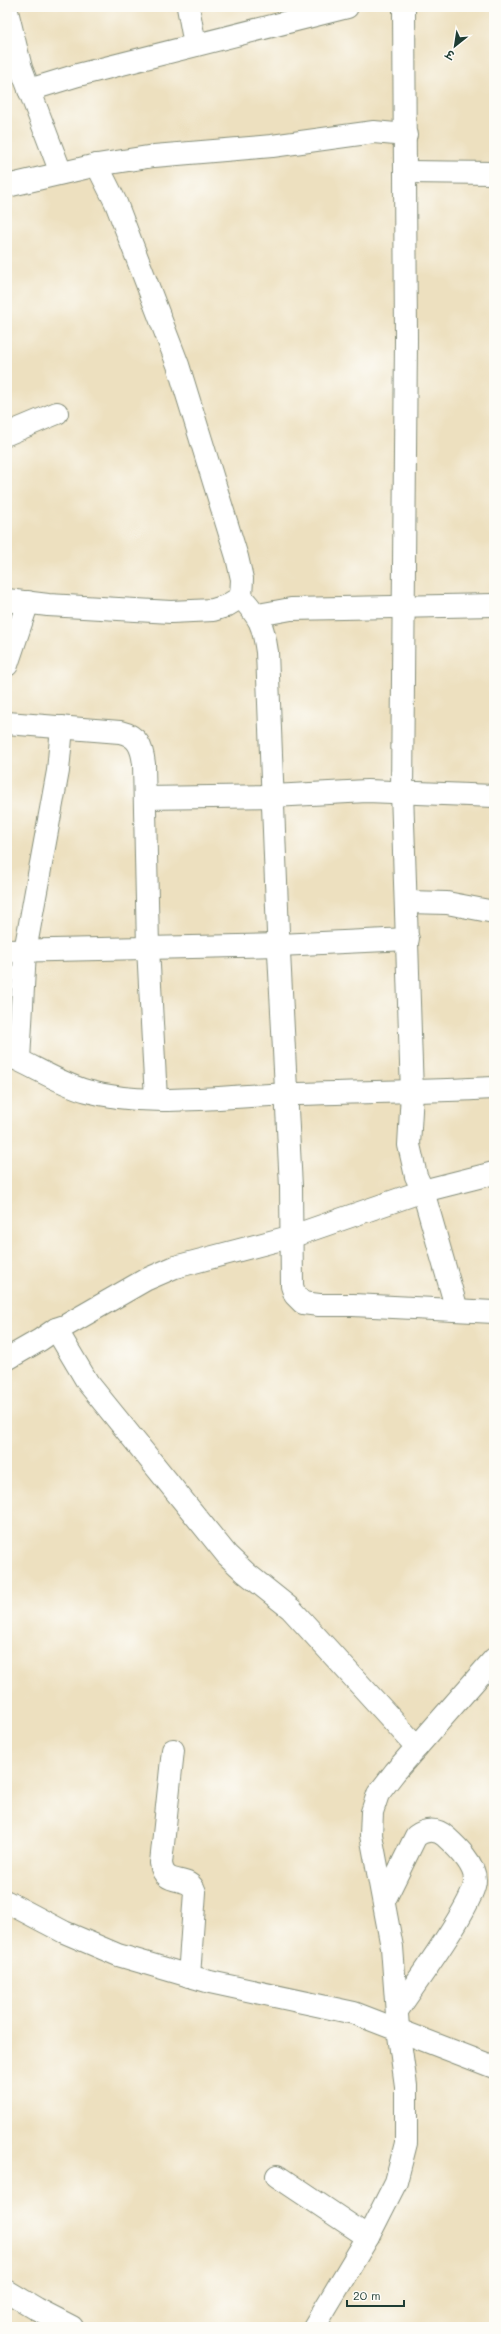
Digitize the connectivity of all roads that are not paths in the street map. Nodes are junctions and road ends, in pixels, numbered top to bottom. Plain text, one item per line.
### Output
1 (188, 7) edge
2 (347, 7) edge
3 (404, 7) edge
4 (7, 11) edge
5 (195, 46) junction
6 (29, 90) junction
7 (406, 135) junction
8 (97, 165) junction
9 (406, 172) junction
10 (61, 173) junction
11 (494, 173) edge
12 (7, 186) edge
13 (57, 414) dead end
14 (7, 434) edge
15 (241, 597) junction
16 (7, 600) edge
17 (28, 602) junction
18 (494, 605) edge
19 (404, 608) junction
20 (258, 615) junction
21 (7, 665) edge
22 (7, 724) edge
23 (62, 727) junction
24 (402, 792) junction
25 (273, 796) junction
26 (494, 796) edge
27 (145, 798) junction
28 (407, 902) junction
29 (494, 912) edge
30 (408, 939) junction
31 (278, 945) junction
32 (148, 947) junction
33 (16, 951) edge
34 (13, 1057) edge
35 (494, 1088) edge
36 (412, 1093) junction
37 (287, 1094) junction
38 (156, 1099) junction
39 (494, 1173) edge
40 (423, 1191) junction
41 (293, 1236) junction
42 (457, 1310) junction
43 (494, 1312) edge
44 (56, 1329) junction
45 (8, 1356) edge
46 (494, 1659) edge
47 (417, 1747) junction
48 (173, 1750) dead end
49 (384, 1901) junction
50 (7, 1902) edge
51 (189, 1976) junction
52 (398, 2020) junction
53 (494, 2067) edge
54 (277, 2176) dead end
55 (368, 2237) junction
56 (7, 2290) edge
57 (72, 2327) edge
58 (314, 2327) edge

1 - 5 street
2 - 5 street
3 - 7 street
4 - 6 street
5 - 6 street
6 - 10 street
7 - 8 street
7 - 9 street
8 - 10 street
8 - 15 street
9 - 11 street
9 - 19 street
10 - 12 street
13 - 14 street
15 - 17 street
15 - 20 street
16 - 17 street
17 - 21 street
18 - 19 street
19 - 20 street
19 - 24 street
20 - 25 street
22 - 23 street
23 - 27 street
23 - 33 street
24 - 25 street
24 - 26 street
24 - 28 street
25 - 27 street
25 - 31 street
27 - 32 street
28 - 29 street
28 - 30 street
30 - 31 street
30 - 36 street
31 - 32 street
31 - 37 street
32 - 33 street
32 - 38 street
33 - 34 street
34 - 38 street
35 - 36 street
36 - 37 street
36 - 40 street
37 - 38 street
37 - 41 street
39 - 40 street
40 - 41 street
40 - 42 street
41 - 42 street
41 - 44 street
42 - 43 street
44 - 45 street
44 - 47 street
46 - 47 street
47 - 49 street
48 - 51 street
49 - 52 street
49 - 52 street
50 - 51 street
51 - 52 street
52 - 53 street
52 - 55 street
54 - 55 street
55 - 58 street
56 - 57 street

